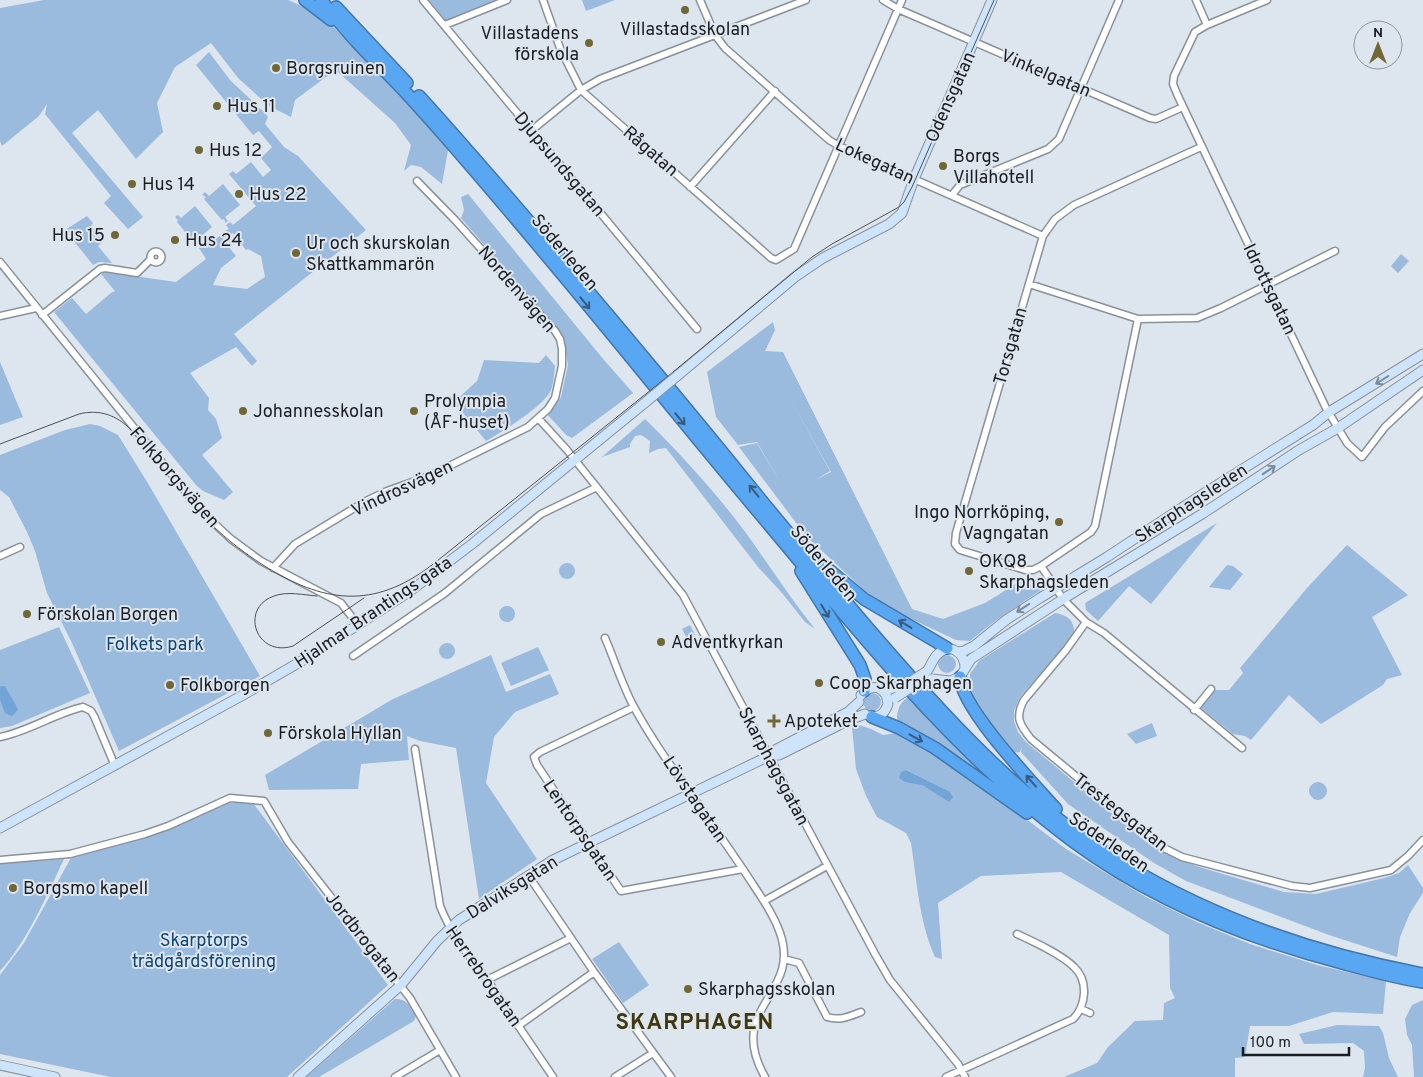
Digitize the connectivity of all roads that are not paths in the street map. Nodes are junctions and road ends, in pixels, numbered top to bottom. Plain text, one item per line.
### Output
1 (305, 0) edge
2 (320, 0) edge
3 (330, 0) edge
4 (424, 0) edge
5 (507, 0) edge
6 (542, 0) edge
7 (700, 0) edge
8 (806, 0) edge
9 (883, 0) edge
10 (902, 0) edge
11 (992, 0) edge
12 (1119, 0) edge
13 (1196, 0) edge
14 (1267, 0) edge
15 (898, 9) junction
16 (445, 25) junction
17 (1207, 25) junction
18 (715, 35) junction
19 (356, 40) junction
20 (974, 42) junction
21 (1081, 88) junction
22 (581, 90) junction
23 (775, 91) junction
24 (1183, 107) junction
25 (532, 130) junction
26 (839, 146) junction
27 (1201, 147) junction
28 (914, 179) junction
29 (417, 181) dead end
30 (690, 186) junction
31 (952, 194) junction
32 (1043, 236) junction
33 (1335, 251) dead end
34 (151, 259) dead end
35 (0, 262) edge
36 (1029, 284) junction
37 (1268, 284) junction
38 (36, 308) junction
39 (42, 315) junction
40 (0, 316) edge
41 (1138, 319) junction
42 (697, 328) dead end
43 (708, 351) joint
44 (1423, 354) edge
45 (1423, 370) edge
46 (1423, 392) edge
47 (1329, 412) junction
48 (538, 418) junction
49 (1338, 428) junction
50 (574, 460) junction
51 (596, 488) junction
52 (783, 534) junction
53 (20, 547) dead end
54 (0, 556) edge
55 (1041, 566) junction
56 (273, 568) junction
57 (1055, 588) junction
58 (1064, 599) junction
59 (1086, 622) junction
60 (358, 625) junction
61 (605, 638) dead end
62 (953, 650) junction
63 (354, 656) dead end
64 (933, 662) junction
65 (963, 673) junction
66 (943, 680) junction
67 (880, 688) junction
68 (1211, 689) dead end
69 (864, 691) junction
70 (891, 697) junction
71 (859, 702) junction
72 (634, 707) junction
73 (1194, 710) junction
74 (868, 716) junction
75 (0, 737) edge
76 (1242, 748) dead end
77 (415, 749) dead end
78 (769, 756) junction
79 (115, 766) junction
80 (691, 795) junction
81 (2, 826) edge
82 (1074, 837) junction
83 (1423, 840) edge
84 (588, 843) junction
85 (0, 860) edge
86 (827, 866) junction
87 (743, 869) junction
88 (528, 875) junction
89 (764, 901) junction
90 (449, 929) junction
91 (1017, 934) dead end
92 (571, 938) junction
93 (784, 959) junction
94 (594, 972) junction
95 (1423, 974) edge
96 (487, 980) junction
97 (1423, 982) edge
98 (401, 985) junction
99 (1081, 1009) junction
100 (861, 1012) dead end
101 (1090, 1013) dead end
102 (518, 1026) junction
103 (440, 1050) junction
104 (653, 1053) junction
105 (0, 1066) edge
106 (962, 1069) junction
107 (56, 1077) edge
108 (298, 1077) edge
109 (395, 1077) edge
110 (456, 1077) edge
111 (553, 1077) edge
112 (615, 1077) edge
113 (671, 1077) edge
114 (765, 1077) edge
115 (946, 1077) edge
116 (965, 1077) edge

1 - 19 highway
2 - 19 highway, Söderleden
52 -> 3 highway, Söderleden
4 - 16 street, Djupsundsgatan
5 - 16 street
6 - 22 street, Rågatan
7 - 18 street, Lokegatan
8 - 18 street
9 - 15 street, Vinkelgatan
10 - 15 street
11 - 20 street, Odensgatan
12 - 21 street
13 - 17 street
14 - 17 street
15 - 20 street, Vinkelgatan
15 - 26 street
16 - 25 street, Djupsundsgatan
17 - 24 street, Idrottsgatan
18 - 22 street
18 - 23 street, Lokegatan
19 -> 52 highway, Söderleden
20 - 21 street, Vinkelgatan
20 - 28 street, Odensgatan
21 - 24 street, Vinkelgatan
21 - 31 street
22 - 25 street
22 - 30 street, Rågatan
23 - 26 street, Lokegatan
23 - 30 street
24 - 27 street, Idrottsgatan
25 - 42 street, Djupsundsgatan
26 - 28 street, Lokegatan
26 - 30 street, Rågatan
27 - 32 street, Torsgatan
27 - 37 street, Idrottsgatan
28 - 31 street, Lokegatan
28 - 43 street, Odensgatan
29 - 48 street, Nordenvägen
31 - 32 street, Lokegatan
32 - 36 street, Torsgatan
33 - 37 street
34 - 39 street
35 - 38 street, Folkborgsvägen
36 - 41 street
36 - 55 street, Torsgatan
37 - 41 street
37 - 47 street, Idrottsgatan
38 - 39 street, Folkborgsvägen
38 - 40 street
39 - 56 street, Folkborgsvägen
41 - 55 street
43 - 50 street, Hjalmar Brantings gata, bridge
44 -> 47 street, Skarphagsleden
45 - 49 street, Skarphagsleden
46 - 49 street, Idrottsgatan
47 - 49 street, Idrottsgatan
47 - 57 street, Skarphagsleden
48 - 50 street
48 - 56 street, Vindrosvägen
58 -> 49 street, Skarphagsleden
50 - 51 street, Skarphagsgatan
50 - 60 street, Hjalmar Brantings gata
51 - 63 street
51 - 78 street, Skarphagsgatan
62 -> 52 highway
52 -> 69 highway
52 - 82 highway, Söderleden
53 - 54 street
55 - 57 street
56 - 60 street, Folkborgsvägen
57 - 58 street
57 -> 62 street, Skarphagsleden
58 - 59 street
58 - 65 street, Skarphagsleden
59 - 73 street
59 - 83 street, Trestegsgatan
60 - 79 street, Hjalmar Brantings gata
61 - 72 street, Lövstagatan
62 - 64 street
62 - 65 street
64 - 66 street
64 - 70 street, bridge
65 - 66 street
82 -> 65 highway
66 - 70 street, bridge
67 - 69 street
67 - 70 street
67 - 70 street
68 - 73 street
69 - 71 street
70 - 74 street
71 - 74 street
71 - 78 street, Dalviksgatan
72 - 80 street, Lövstagatan
72 - 84 street, Lentorpsgatan
73 - 76 street
74 - 78 street, Dalviksgatan
74 -> 82 highway
75 - 79 street
77 - 90 street, Herrebrogatan
78 - 80 street, Dalviksgatan
78 - 86 street, Skarphagsgatan
79 - 81 street, Hjalmar Brantings gata
80 - 84 street, Dalviksgatan
80 - 87 street, Lövstagatan
82 - 95 highway, Söderleden
82 - 97 highway, Söderleden
84 - 87 street, Lentorpsgatan
84 - 88 street, Dalviksgatan
85 - 98 street, Jordbrogatan
86 - 89 street
86 - 106 street, Skarphagsgatan
87 - 89 street, Lövstagatan
88 - 90 street, Dalviksgatan
88 - 92 street
89 - 93 street, Lövstagatan
90 - 96 street, Herrebrogatan
90 - 98 street, Dalviksgatan
91 - 99 street
92 - 94 street
92 - 96 street
93 - 100 street
93 - 114 street, Lövstagatan
94 - 102 street
94 - 104 street
96 - 102 street, Herrebrogatan
98 - 103 street, Jordbrogatan
98 - 108 street, Dalviksgatan
99 - 101 street
99 - 106 street
102 - 111 street, Herrebrogatan
103 - 109 street
103 - 110 street, Jordbrogatan
104 - 112 street
104 - 113 street
105 - 107 street
106 - 115 street
106 - 116 street, Skarphagsgatan

